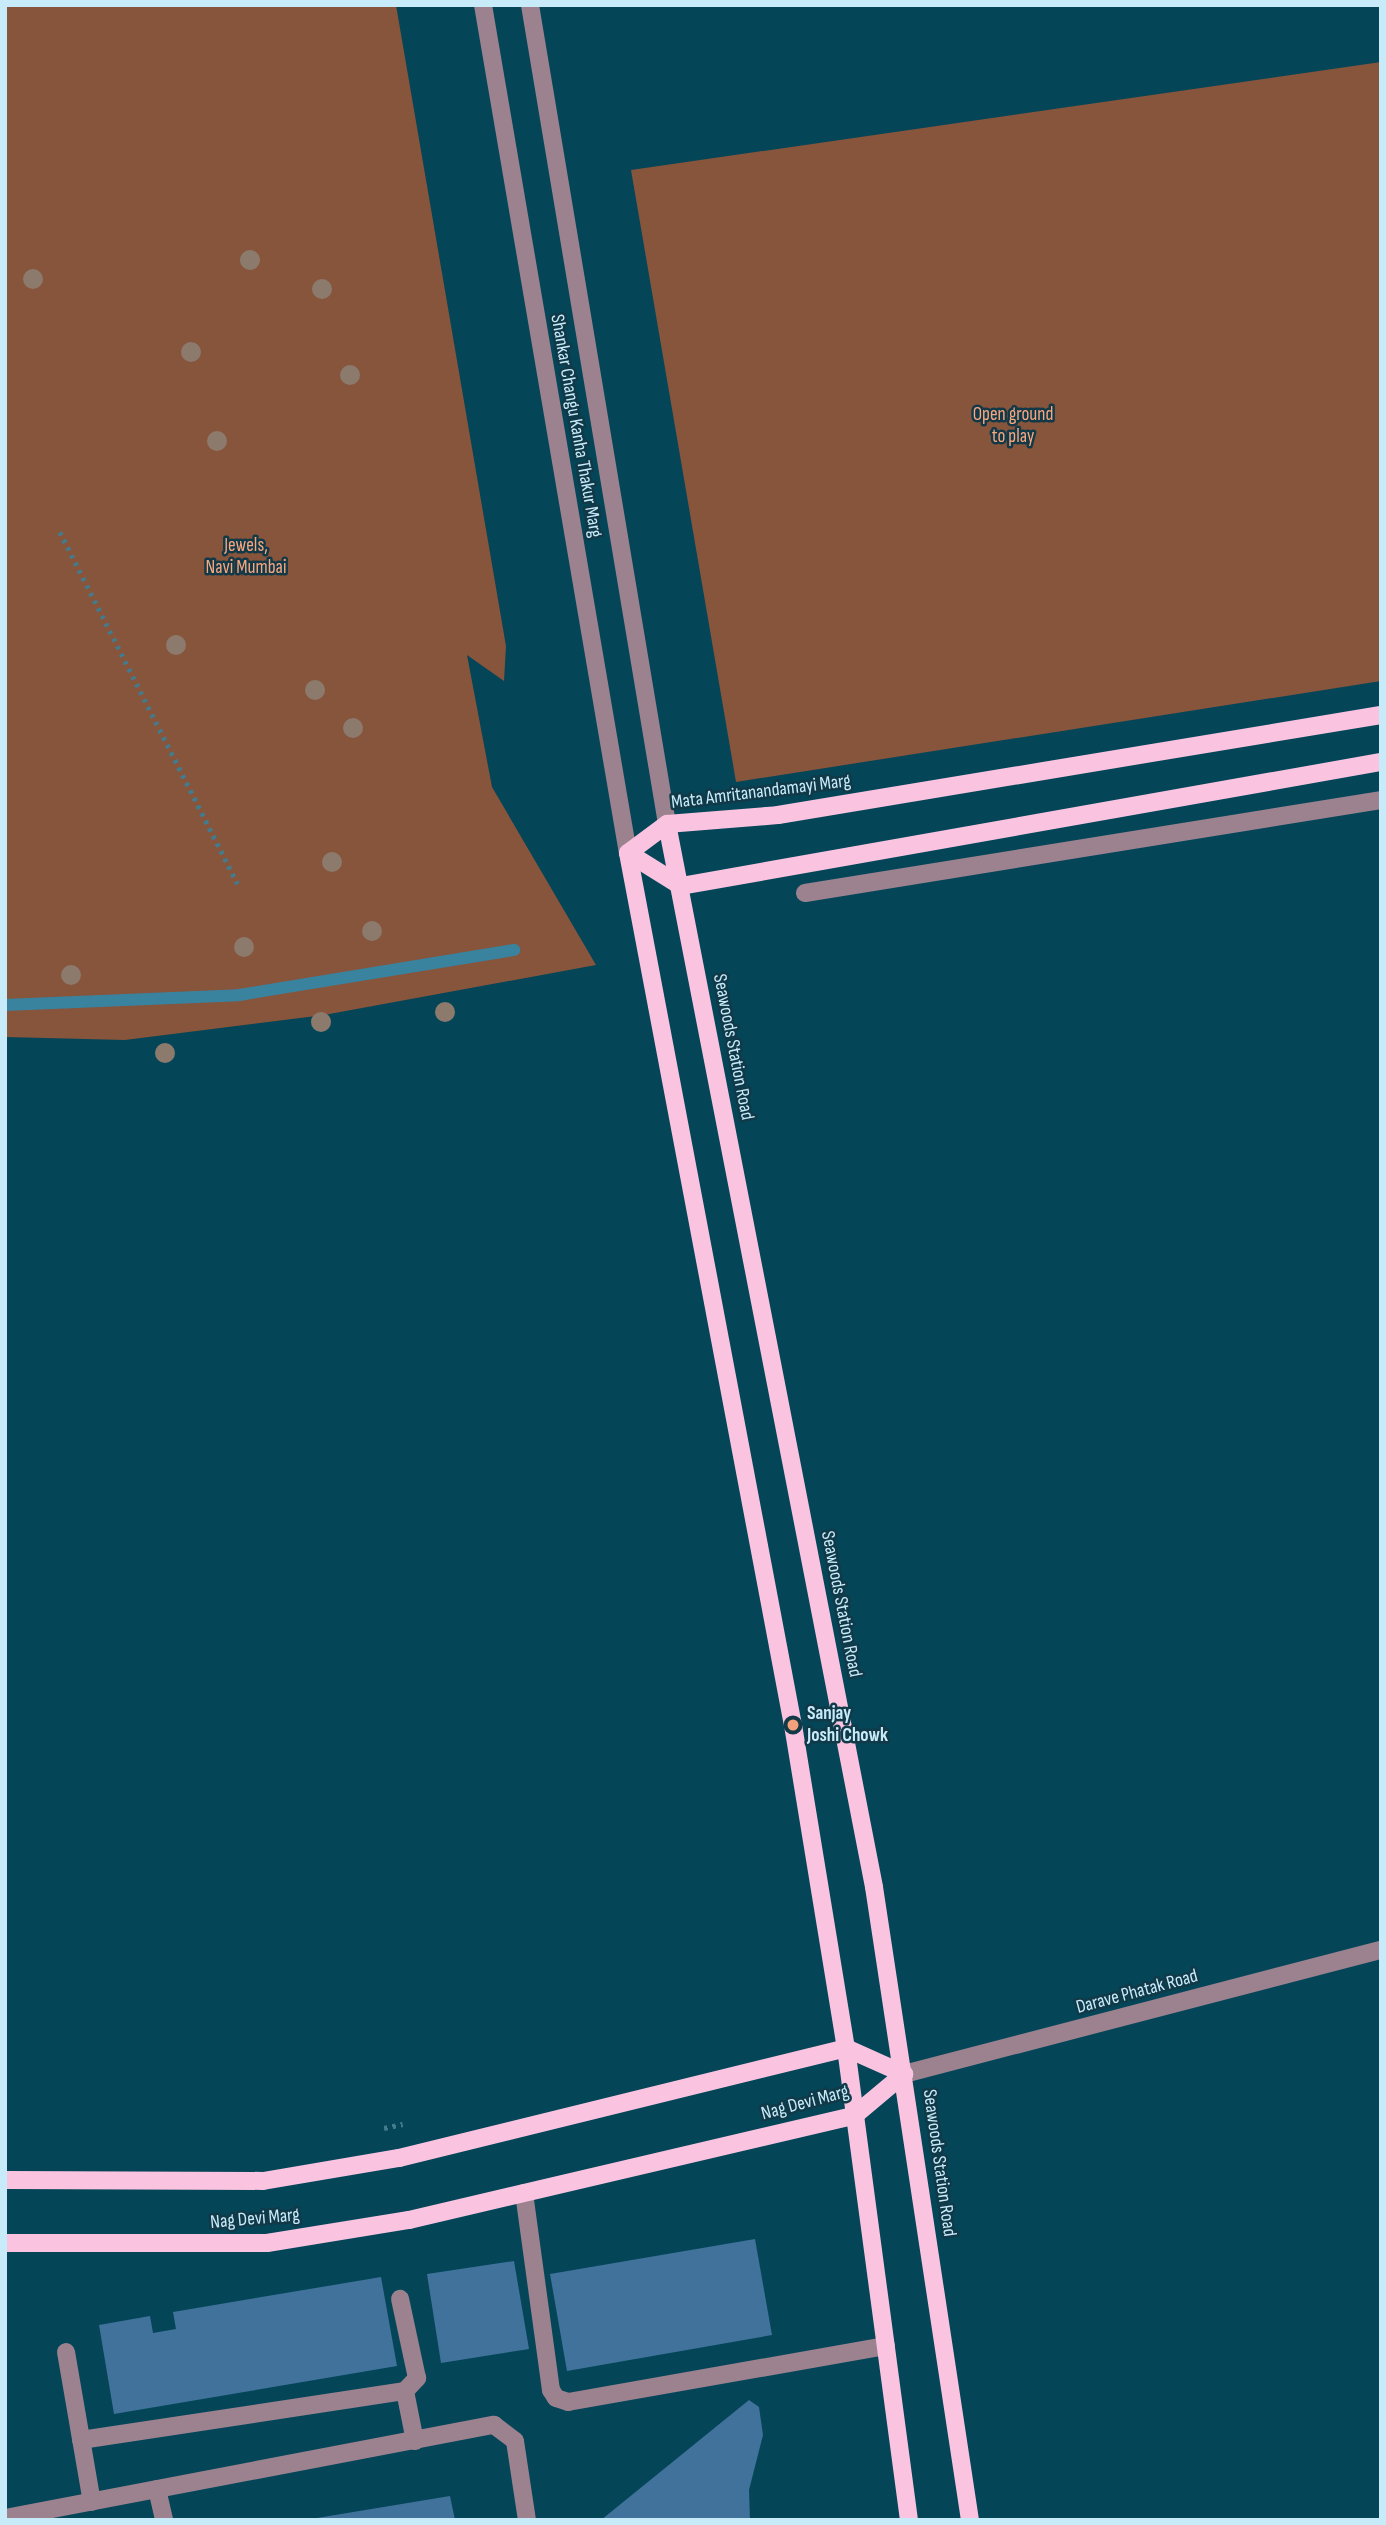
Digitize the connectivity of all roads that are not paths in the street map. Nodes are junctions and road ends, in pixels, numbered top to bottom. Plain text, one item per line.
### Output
1 (483, 5) edge
2 (530, 5) edge
3 (1381, 715) edge
4 (1381, 762) edge
5 (1381, 800) edge
6 (667, 824) junction
7 (628, 853) junction
8 (681, 886) junction
9 (804, 893) dead end
10 (1381, 1950) edge
11 (846, 2048) junction
12 (904, 2074) junction
13 (855, 2115) junction
14 (5, 2180) edge
15 (524, 2193) junction
16 (5, 2243) edge
17 (400, 2299) dead end
18 (886, 2346) junction
19 (66, 2352) dead end
20 (405, 2391) junction
21 (81, 2440) junction
22 (415, 2441) junction
23 (157, 2490) junction
24 (92, 2502) junction
25 (5, 2518) edge
26 (164, 2520) edge
27 (527, 2520) edge
28 (909, 2520) edge
29 (971, 2520) edge

1 - 7 street, Shankar Changu Kanha Thakur Marg
2 - 6 street, Shankar Changu Kanha Thakur Marg
3 - 6 main road, Mata Amritanandamayi Marg
4 - 8 main road
5 - 9 street
6 - 7 main road, Mata Amritanandamayi Marg
6 - 8 main road, Seawoods Station Road
7 - 8 main road
7 - 11 main road
8 - 12 main road, Seawoods Station Road
10 - 12 street, Darave Phatak Road
11 - 12 main road
11 - 13 main road
11 - 14 main road, Nag Devi Marg
12 - 13 main road, Nag Devi Marg
12 - 29 main road, Seawoods Station Road
13 - 15 main road, Nag Devi Marg
13 - 18 main road
15 - 16 main road, Nag Devi Marg
15 - 18 street
17 - 20 street
18 - 28 main road
19 - 21 street
20 - 21 street
20 - 22 street
21 - 24 street
22 - 23 street
22 - 27 street
23 - 24 street
23 - 26 street
24 - 25 street

